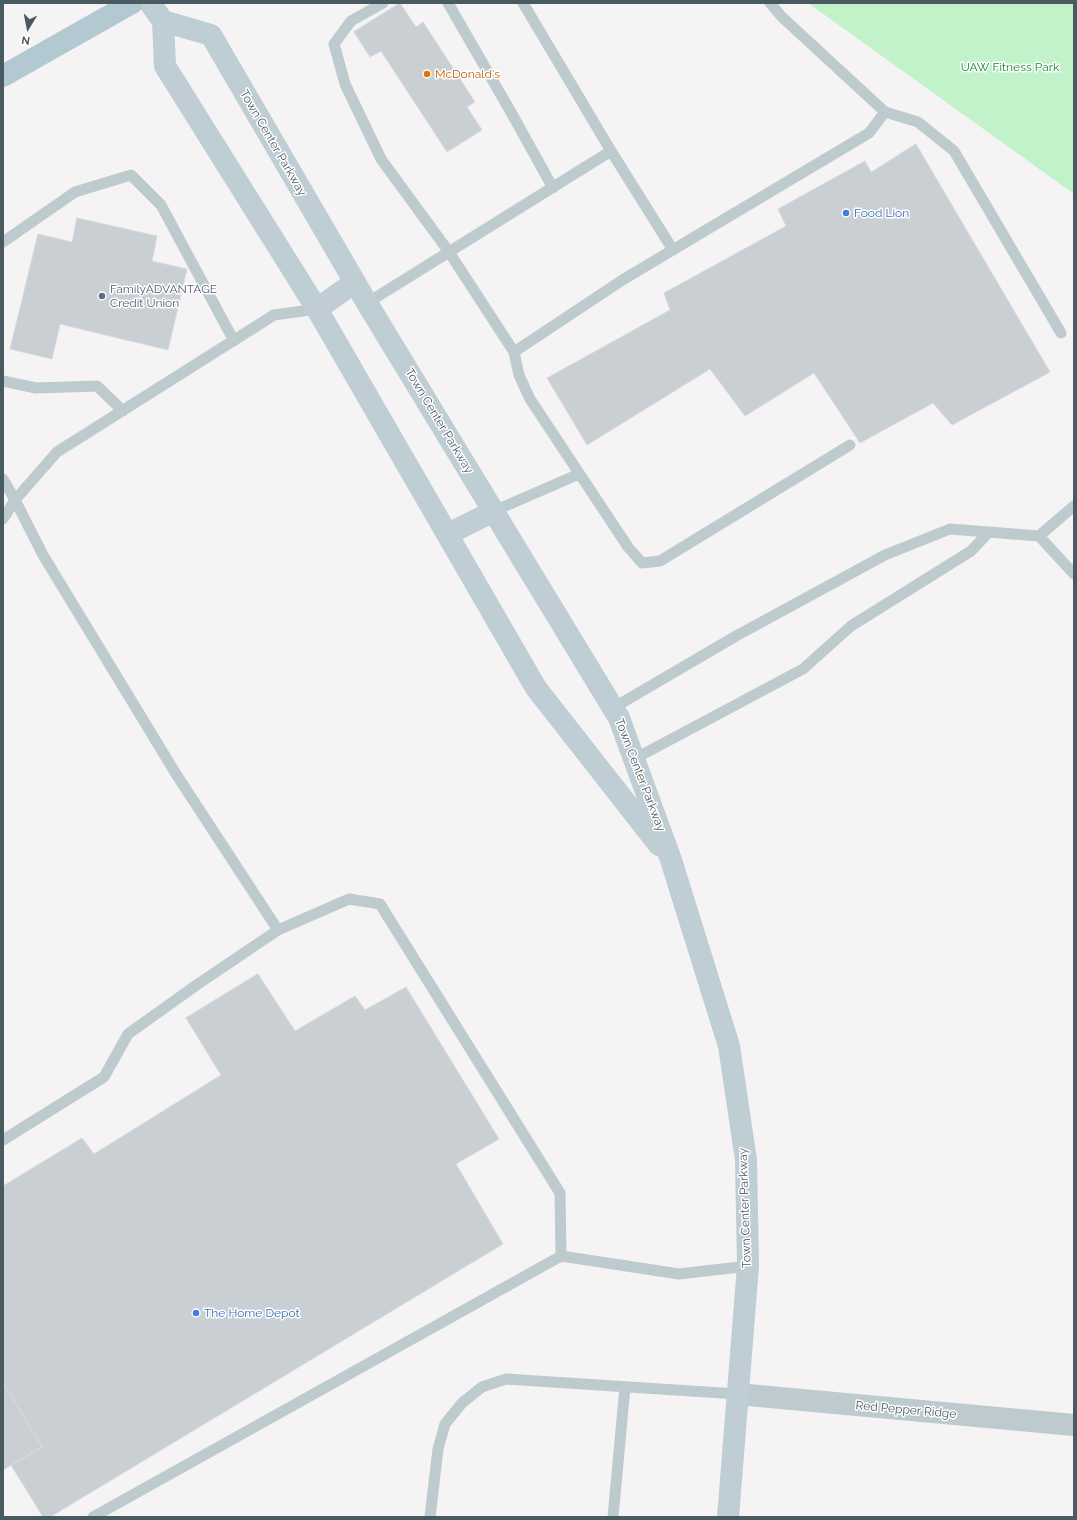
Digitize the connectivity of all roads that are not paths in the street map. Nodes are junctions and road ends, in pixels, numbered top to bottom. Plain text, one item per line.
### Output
1 (132, 3) edge
2 (150, 3) edge
3 (383, 3) edge
4 (448, 3) edge
5 (523, 3) edge
6 (770, 3) edge
7 (163, 21) junction
8 (3, 76) edge
9 (885, 112) junction
10 (611, 151) junction
11 (553, 188) junction
12 (3, 242) edge
13 (673, 250) junction
14 (449, 252) junction
15 (355, 282) junction
16 (367, 303) junction
17 (317, 309) junction
18 (1061, 333) dead end
19 (234, 341) junction
20 (514, 352) junction
21 (3, 381) edge
22 (123, 411) junction
23 (850, 445) dead end
24 (579, 474) junction
25 (3, 479) edge
26 (15, 500) junction
27 (1074, 506) edge
28 (494, 511) junction
29 (3, 518) edge
30 (988, 533) junction
31 (448, 534) junction
32 (1039, 536) junction
33 (1074, 574) edge
34 (613, 708) junction
35 (634, 758) junction
36 (671, 860) junction
37 (278, 930) junction
38 (3, 1140) edge
39 (561, 1256) junction
40 (748, 1266) junction
41 (625, 1386) junction
42 (738, 1394) junction
43 (1074, 1425) edge
44 (93, 1517) edge
45 (430, 1517) edge
46 (613, 1517) edge
47 (728, 1517) edge

1 - 8 main road
2 - 7 street
3 - 14 lane
4 - 11 lane
5 - 10 lane
6 - 9 lane
7 - 15 street, Town Center Parkway
7 - 17 street, Town Center Parkway
9 - 13 lane
9 - 18 lane
10 - 11 lane
10 - 13 lane
11 - 14 lane
12 - 19 lane
13 - 20 lane
14 - 16 lane
14 - 20 lane
15 - 16 street, Town Center Parkway
15 - 17 street
16 - 28 street, Town Center Parkway
17 - 19 lane
17 - 31 street, Town Center Parkway
19 - 22 lane
20 - 24 lane
21 - 22 lane
22 - 26 lane
23 - 24 lane
24 - 28 lane
25 - 26 lane
26 - 29 lane
26 - 37 lane
27 - 32 lane
28 - 31 street
28 - 34 street, Town Center Parkway
30 - 32 lane
30 - 34 lane
30 - 35 lane
31 - 36 street, Town Center Parkway
32 - 33 lane
34 - 35 street, Town Center Parkway
35 - 36 street, Town Center Parkway
36 - 40 street, Town Center Parkway
37 - 38 lane
37 - 39 lane
39 - 40 lane
39 - 44 lane
40 - 42 street, Town Center Parkway
41 - 42 lane
41 - 45 lane
41 - 46 lane
42 - 43 street, Red Pepper Ridge
42 - 47 street, Town Center Parkway

